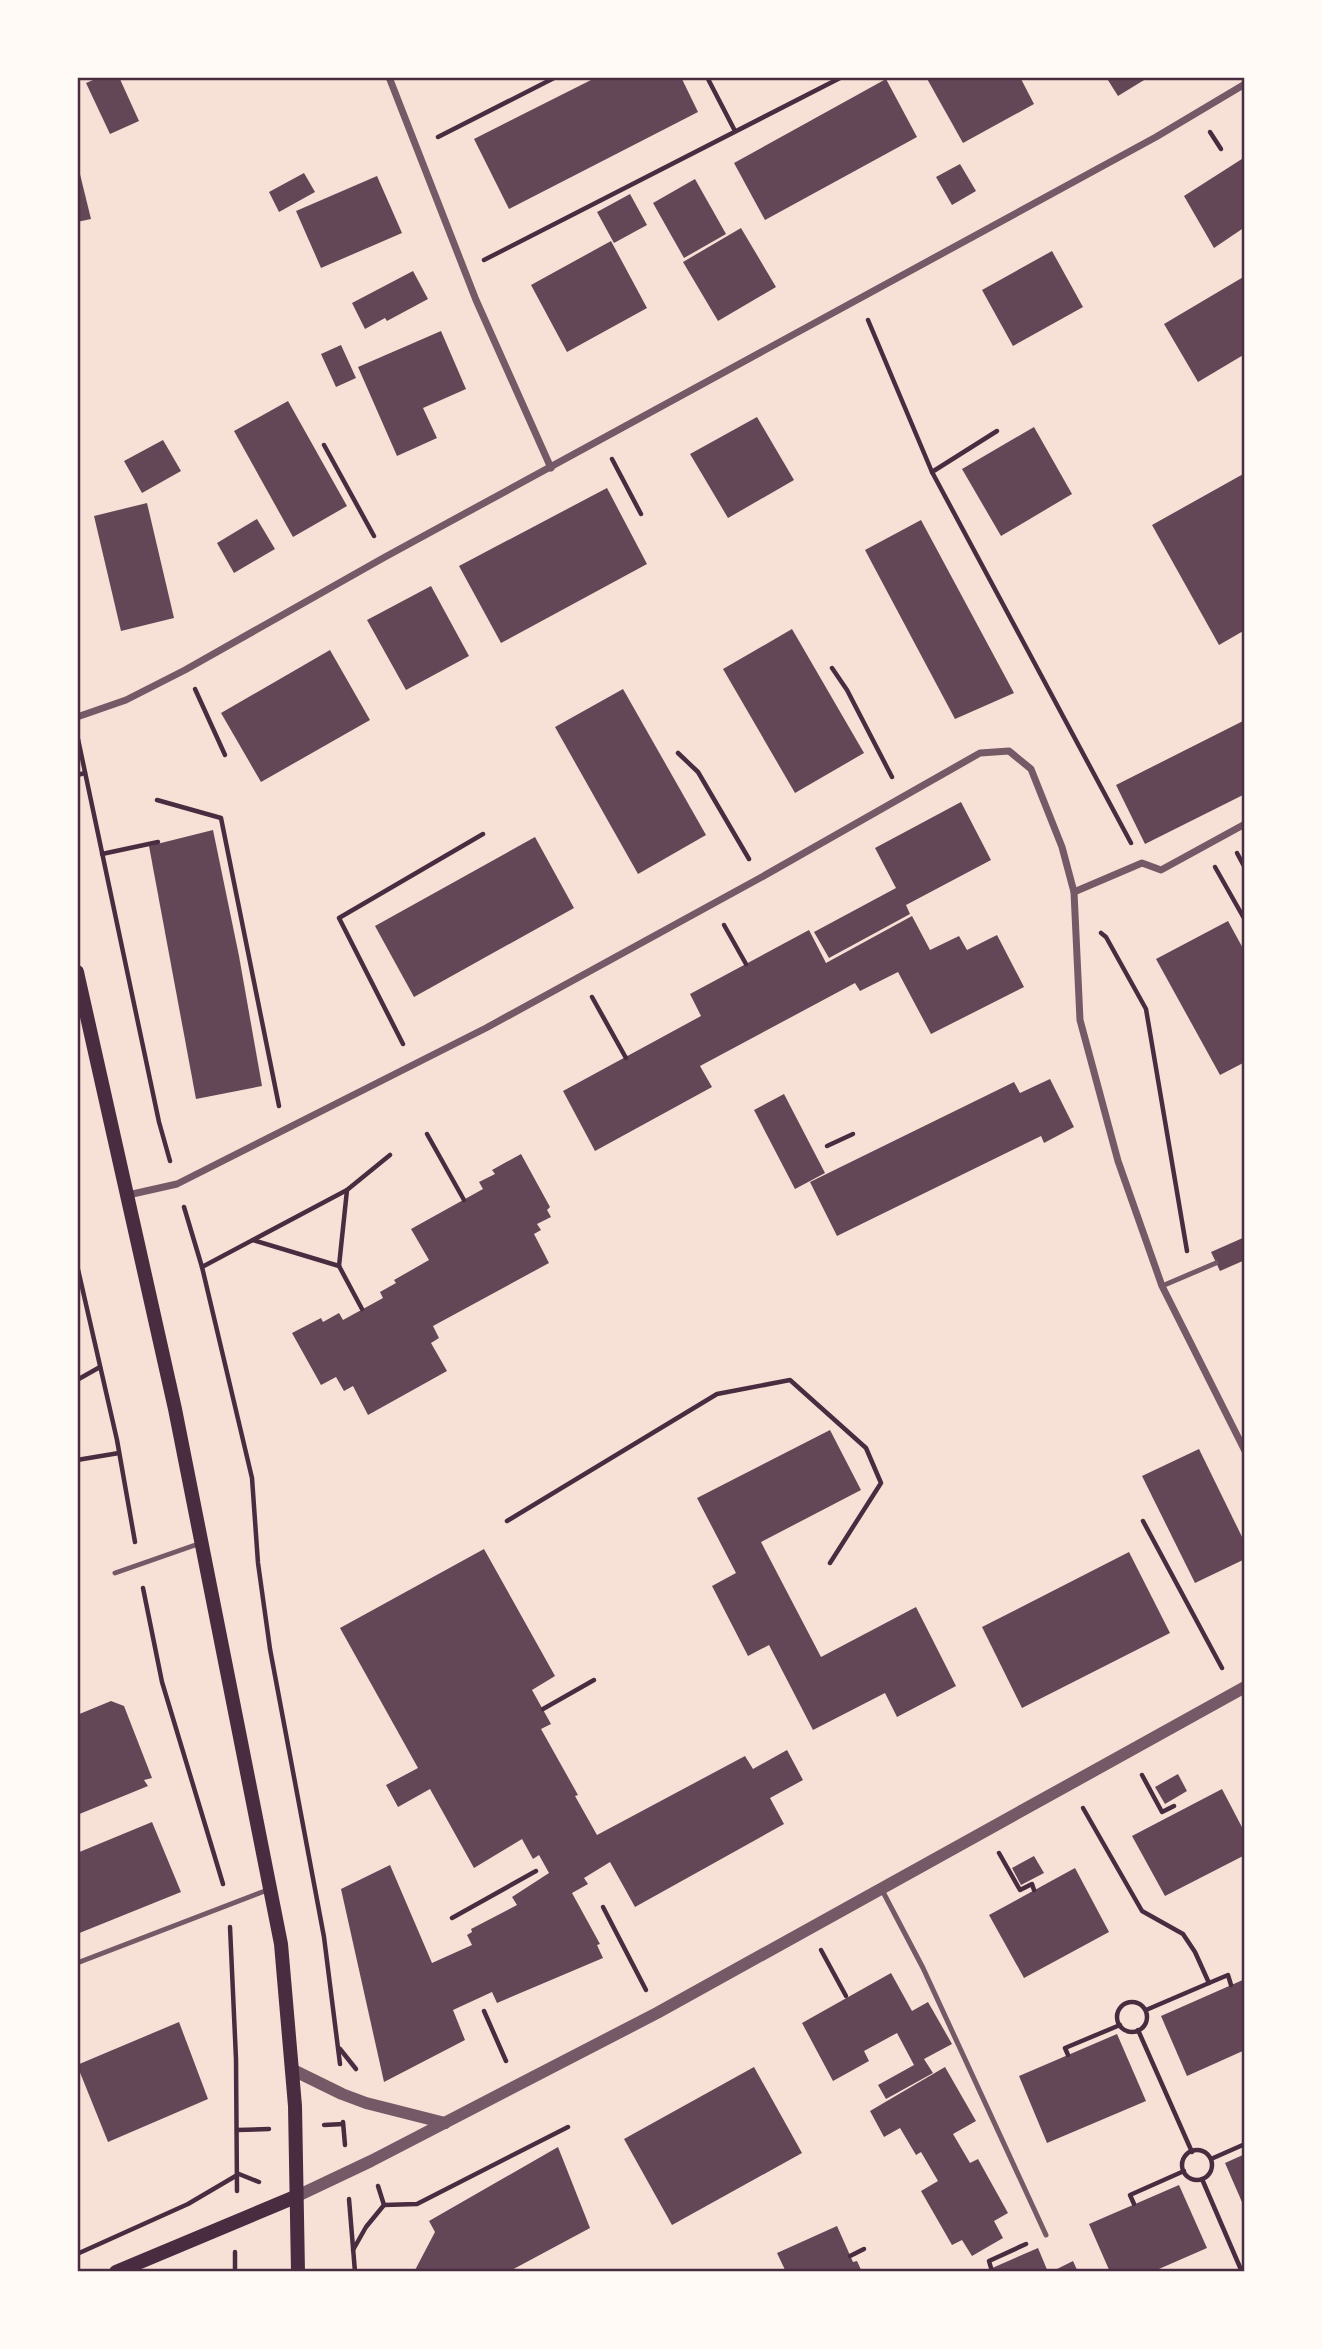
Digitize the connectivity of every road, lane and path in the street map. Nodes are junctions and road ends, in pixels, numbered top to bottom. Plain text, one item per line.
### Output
1 (389, 77) edge
2 (556, 77) edge
3 (707, 77) edge
4 (842, 77) edge
5 (1245, 84) edge
6 (735, 131) junction
7 (417, 148) junction
8 (464, 270) junction
9 (860, 299) junction
10 (997, 431) dead end
11 (602, 440) junction
12 (324, 445) dead end
13 (551, 468) junction
14 (932, 471) junction
15 (641, 514) dead end
16 (385, 557) junction
17 (832, 668) dead end
18 (186, 670) junction
19 (77, 717) edge
20 (77, 735) edge
21 (678, 753) dead end
22 (225, 755) dead end
23 (85, 773) junction
24 (77, 775) edge
25 (902, 796) junction
26 (157, 800) dead end
27 (1245, 824) edge
28 (483, 834) dead end
29 (158, 842) dead end
30 (1204, 848) junction
31 (102, 854) junction
32 (1142, 863) junction
33 (761, 878) junction
34 (1074, 892) junction
35 (712, 904) junction
36 (1075, 908) junction
37 (1245, 920) edge
38 (746, 964) dead end
39 (77, 972) edge
40 (580, 976) junction
41 (626, 1058) dead end
42 (414, 1065) junction
43 (284, 1131) junction
44 (427, 1133) dead end
45 (853, 1134) dead end
46 (827, 1146) dead end
47 (390, 1154) dead end
48 (177, 1184) junction
49 (347, 1190) junction
50 (127, 1195) junction
51 (464, 1200) dead end
52 (253, 1240) junction
53 (1216, 1263) dead end
54 (77, 1265) edge
55 (339, 1266) junction
56 (202, 1267) junction
57 (1162, 1286) junction
58 (362, 1309) dead end
59 (100, 1367) junction
60 (77, 1380) edge
61 (1245, 1451) edge
62 (119, 1453) junction
63 (77, 1460) edge
64 (507, 1521) dead end
65 (1143, 1521) dead end
66 (201, 1543) junction
67 (830, 1563) dead end
68 (139, 1564) junction
69 (115, 1573) dead end
70 (594, 1680) dead end
71 (1240, 1690) edge
72 (543, 1709) dead end
73 (1129, 1752) junction
74 (1069, 1785) junction
75 (1174, 1806) dead end
76 (536, 1871) dead end
77 (1009, 1871) dead end
78 (271, 1889) junction
79 (882, 1889) junction
80 (1034, 1890) dead end
81 (229, 1903) junction
82 (603, 1907) dead end
83 (452, 1918) dead end
84 (809, 1928) junction
85 (77, 1963) edge
86 (1209, 1983) junction
87 (1231, 1985) dead end
88 (846, 1996) dead end
89 (1146, 2010) junction
90 (484, 2011) dead end
91 (657, 2013) junction
92 (1120, 2025) junction
93 (1138, 2030) junction
94 (339, 2048) dead end
95 (1068, 2055) dead end
96 (292, 2069) junction
97 (517, 2086) junction
98 (445, 2123) junction
99 (568, 2127) dead end
100 (1245, 2144) edge
101 (1192, 2152) junction
102 (1210, 2159) junction
103 (1184, 2171) junction
104 (239, 2174) junction
105 (1202, 2179) junction
106 (295, 2197) junction
107 (1134, 2204) dead end
108 (384, 2206) dead end
109 (235, 2223) junction
110 (1046, 2235) joint
111 (864, 2249) dead end
112 (354, 2250) dead end
113 (77, 2255) edge
114 (850, 2256) dead end
115 (991, 2268) dead end
116 (116, 2272) edge
117 (234, 2272) edge
118 (298, 2272) edge
119 (355, 2272) edge
120 (1242, 2272) edge

1 - 7 street
2 - 7 path
3 - 6 path
4 - 6 path
5 - 9 street
6 - 8 path
7 - 8 street
8 - 13 street
9 - 11 street
9 - 14 path
10 - 14 path
11 - 13 street
11 - 15 path
12 - 16 path
13 - 16 street
14 - 32 path
16 - 18 street
17 - 25 path
18 - 19 street
18 - 22 path
20 - 23 path
21 - 33 path
23 - 24 path
23 - 31 path
25 - 33 street
25 - 34 street
26 - 43 path
27 - 30 street
28 - 42 path
29 - 31 path
30 - 32 street
30 - 37 path
31 - 48 path
32 - 34 street
33 - 35 street
34 - 36 street
35 - 38 path
35 - 40 street
36 - 57 street
36 - 57 path
39 - 50 main road
40 - 41 path
40 - 42 street
42 - 43 street
43 - 48 street
44 - 51 path
45 - 46 path
47 - 49 path
48 - 50 street
48 - 56 path
49 - 52 path
49 - 55 path
50 - 66 main road
52 - 55 path
52 - 56 path
53 - 57 lane
54 - 59 path
55 - 58 path
56 - 94 path
57 - 61 street
59 - 60 path
59 - 62 path
62 - 63 path
62 - 68 path
64 - 67 path
65 - 71 path
66 - 68 lane
66 - 78 main road
68 - 69 lane
68 - 81 path
70 - 72 path
71 - 73 street
73 - 74 street
73 - 75 path
74 - 79 street
74 - 86 path
76 - 83 path
77 - 80 path
78 - 81 lane
78 - 96 main road
79 - 84 street
79 - 110 lane
81 - 85 lane
81 - 104 path
82 - 91 path
84 - 88 path
84 - 91 street
86 - 87 path
86 - 89 path
89 - 92 path
89 - 93 path
90 - 97 path
91 - 97 street
92 - 93 path
92 - 95 path
93 - 101 path
96 - 98 street
96 - 106 main road
97 - 98 street
98 - 106 street
99 - 108 path
100 - 102 path
101 - 102 path
101 - 103 path
102 - 105 path
103 - 105 path
103 - 107 path
104 - 106 path
104 - 109 path
104 - 113 path
105 - 120 path
106 - 109 main road
106 - 118 main road
109 - 116 main road
109 - 117 path
110 - 115 path
111 - 114 path
112 - 119 path

